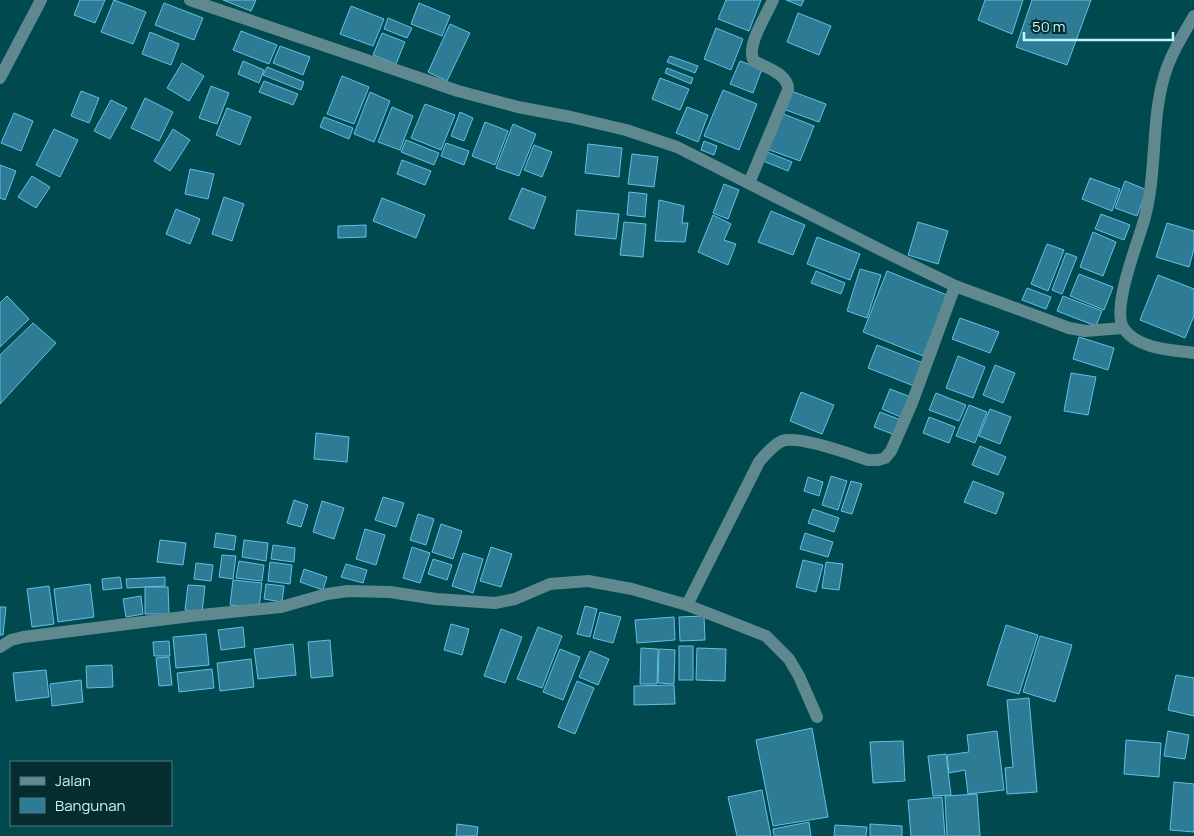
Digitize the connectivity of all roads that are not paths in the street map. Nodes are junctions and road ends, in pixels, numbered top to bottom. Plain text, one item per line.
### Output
1 (41, 0) edge
2 (190, 0) edge
3 (773, 0) edge
4 (1194, 16) edge
5 (0, 78) edge
6 (749, 183) junction
7 (955, 286) junction
8 (1123, 328) junction
9 (1194, 353) edge
10 (687, 604) junction
11 (0, 647) edge
12 (817, 717) dead end

1 - 5 street
2 - 6 street
3 - 6 street
4 - 8 street
6 - 7 street
7 - 8 street
7 - 10 street
8 - 9 street
10 - 11 street
10 - 12 street

